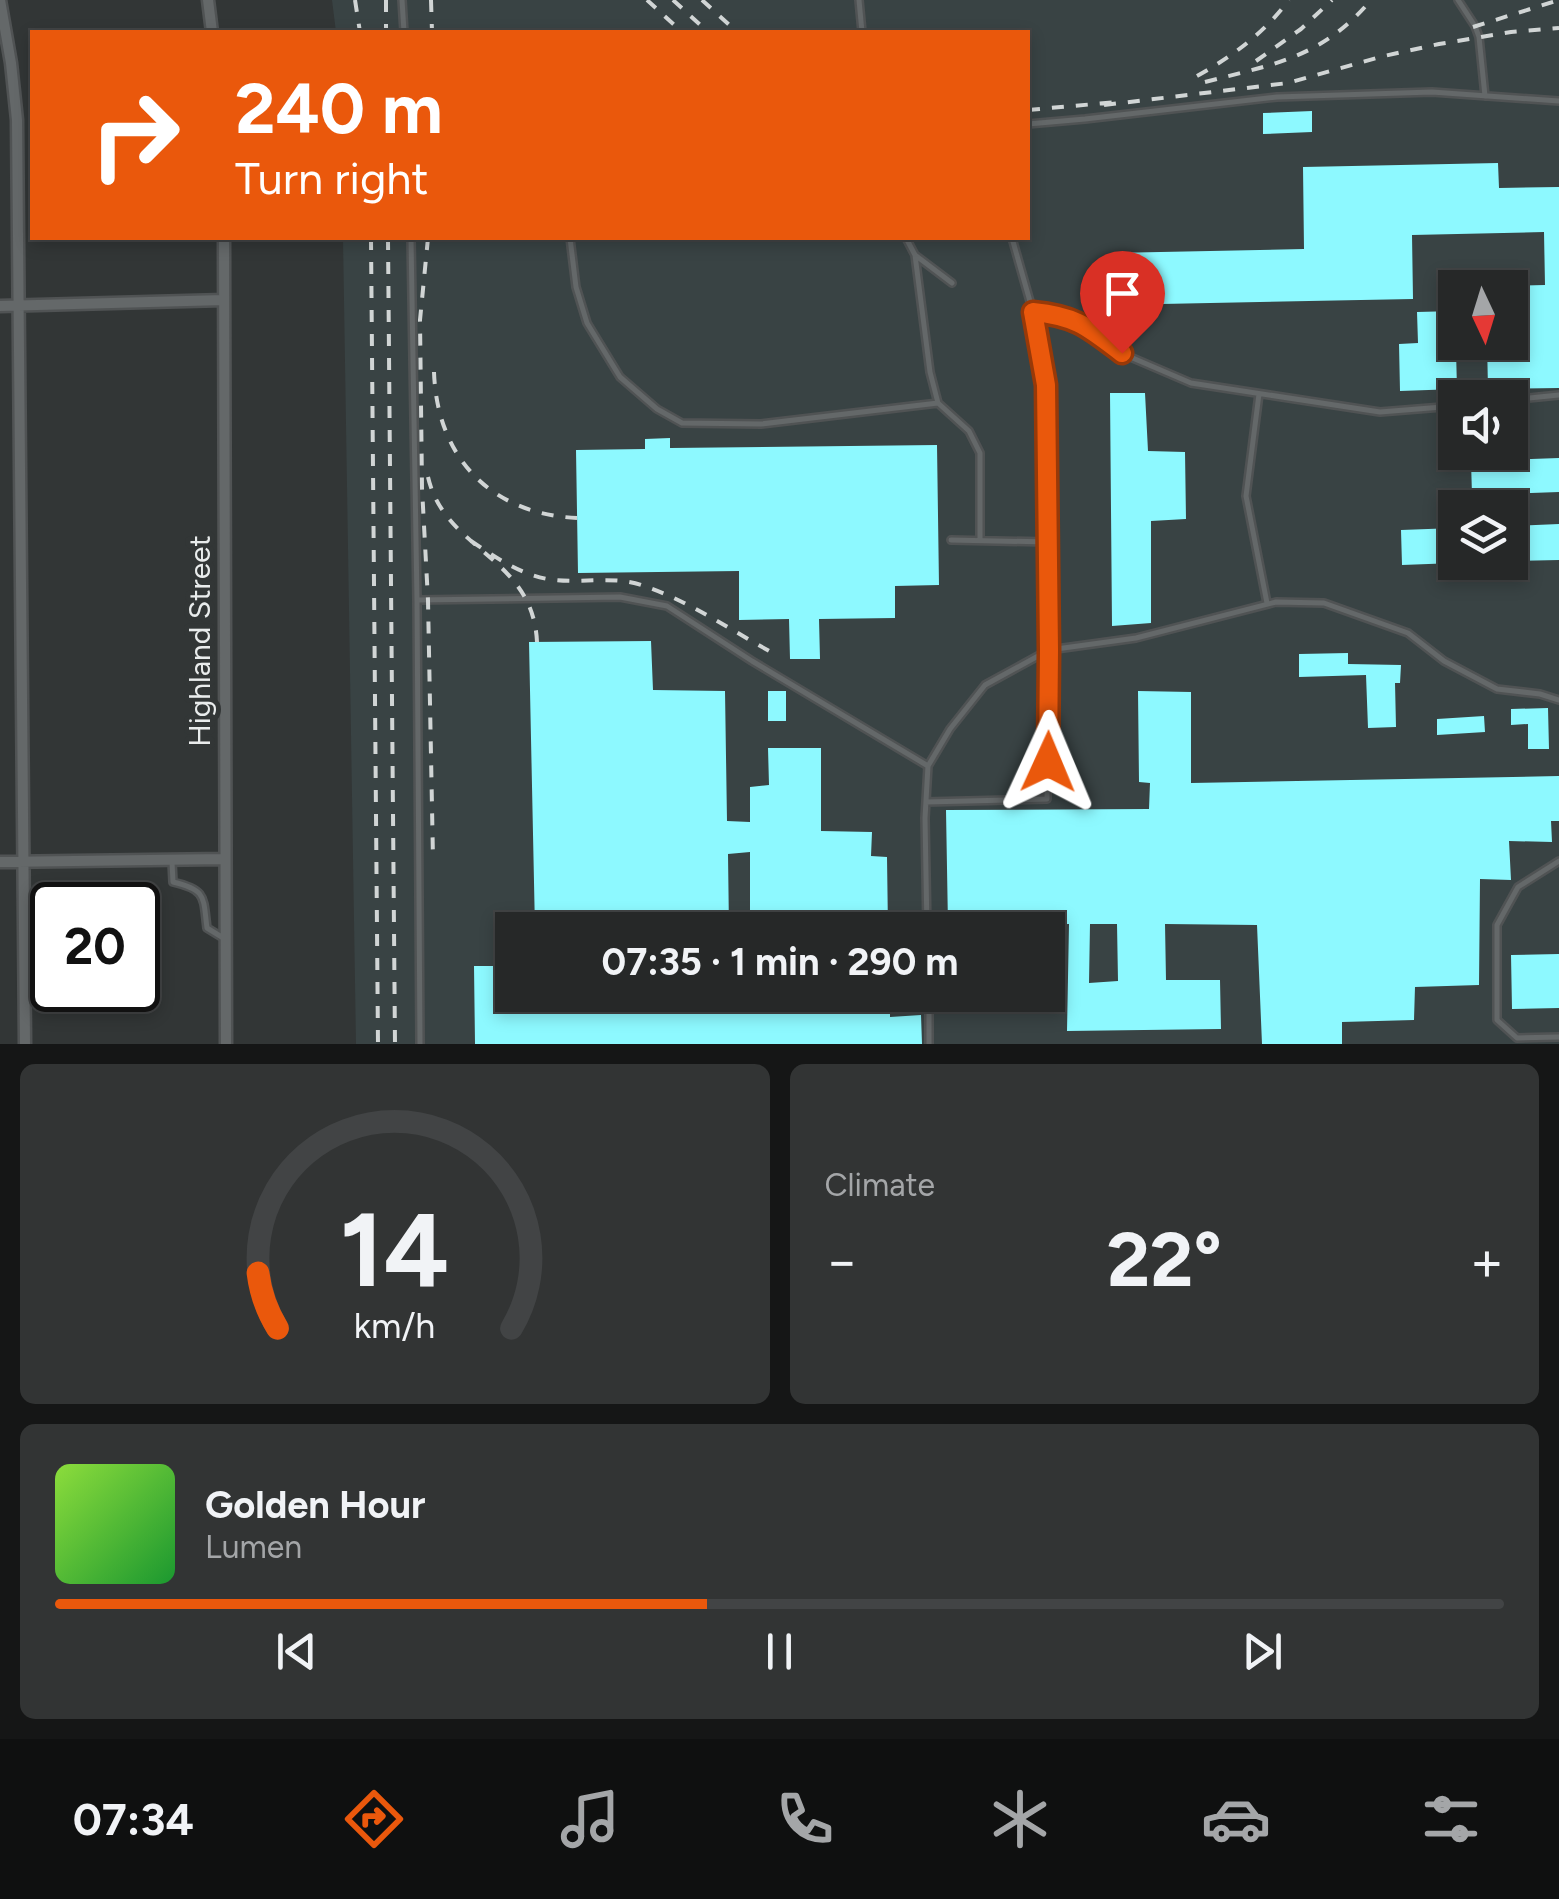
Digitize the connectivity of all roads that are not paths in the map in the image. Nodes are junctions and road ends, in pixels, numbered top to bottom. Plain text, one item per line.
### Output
1 (0, 0) edge
2 (208, 0) edge
3 (402, 0) edge
4 (859, 0) edge
5 (1458, 0) edge
6 (212, 30) edge
7 (404, 30) edge
8 (862, 30) edge
9 (1484, 96) junction
10 (1559, 101) edge
11 (1030, 124) edge
12 (224, 240) edge
13 (411, 240) edge
14 (570, 240) edge
15 (907, 240) edge
16 (1013, 240) edge
17 (915, 254) junction
18 (952, 282) dead end
19 (224, 300) junction
20 (0, 306) edge
21 (20, 306) junction
22 (1033, 312) junction
23 (1259, 394) junction
24 (1559, 395) edge
25 (1528, 398) edge
26 (938, 403) junction
27 (1438, 407) edge
28 (980, 539) junction
29 (951, 540) dead end
30 (1048, 542) junction
31 (417, 600) junction
32 (1268, 604) junction
33 (1049, 650) junction
34 (1559, 700) edge
35 (928, 766) junction
36 (926, 802) junction
37 (224, 859) junction
38 (172, 860) junction
39 (24, 861) junction
40 (1559, 861) edge
41 (0, 862) edge
42 (928, 912) edge
43 (225, 939) junction
44 (928, 1012) edge
45 (1559, 1037) edge
46 (26, 1044) edge
47 (226, 1044) edge
48 (420, 1044) edge
49 (929, 1044) edge

1 - 21 street
2 - 6 street
3 - 7 lane
4 - 8 lane
5 - 9 lane
9 - 10 lane
9 - 11 lane
12 - 19 street, Highland Street
13 - 31 lane
14 - 26 lane
15 - 17 lane
16 - 22 lane
17 - 18 lane
17 - 26 lane
19 - 21 street
19 - 37 street, Highland Street
20 - 21 street
21 - 39 street
22 - 23 lane
22 - 30 lane
23 - 27 lane
23 - 32 lane
24 - 25 lane
26 - 28 lane
28 - 29 lane
28 - 30 lane
30 - 33 lane
31 - 35 lane
31 - 48 lane
32 - 33 lane
32 - 34 lane
33 - 35 lane
33 - 36 lane
35 - 36 lane
36 - 42 lane
37 - 38 street
37 - 43 street, Highland Street
38 - 39 street
38 - 43 lane
39 - 41 street
39 - 46 street
40 - 45 lane
43 - 47 street, Highland Street
44 - 49 lane

